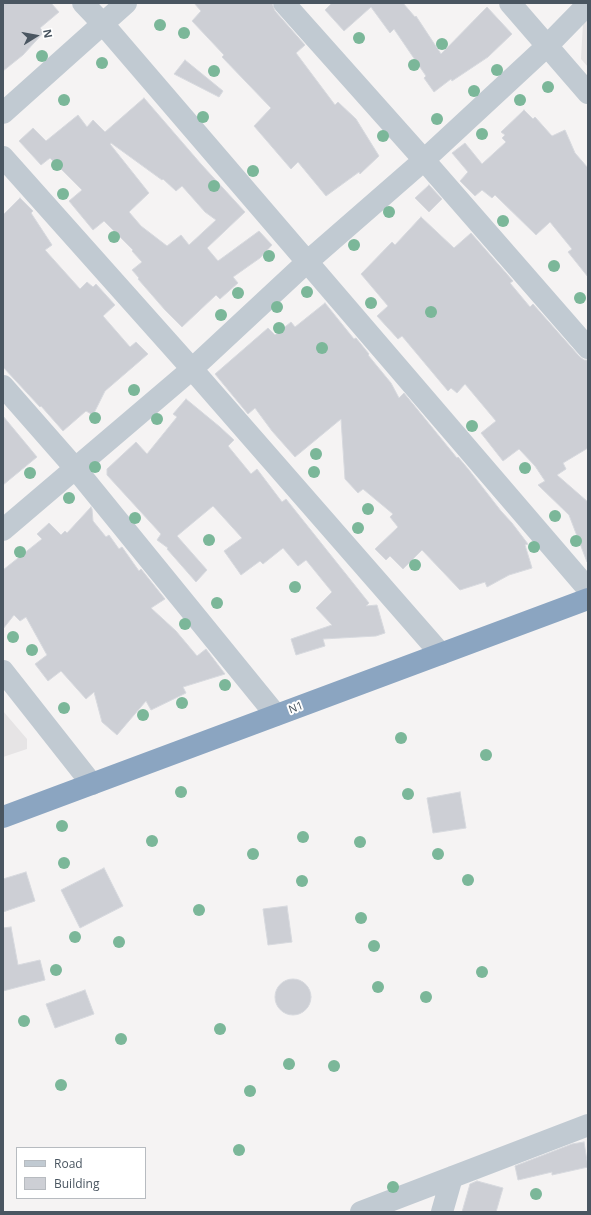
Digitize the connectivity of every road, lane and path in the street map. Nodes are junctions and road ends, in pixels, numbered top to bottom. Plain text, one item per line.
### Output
1 (83, 3) edge
2 (126, 3) edge
3 (284, 3) edge
4 (510, 3) edge
5 (588, 4) edge
6 (103, 24) junction
7 (547, 46) junction
8 (588, 93) edge
9 (3, 113) edge
10 (3, 157) edge
11 (424, 160) junction
12 (307, 262) junction
13 (588, 348) edge
14 (192, 368) junction
15 (3, 386) edge
16 (75, 468) junction
17 (3, 530) edge
18 (588, 589) edge
19 (588, 599) edge
20 (441, 654) junction
21 (3, 671) edge
22 (276, 715) junction
23 (92, 784) junction
24 (3, 817) edge
25 (588, 1126) edge
26 (452, 1177) junction
27 (361, 1212) edge
28 (442, 1212) edge

1 - 6 street
2 - 6 street
3 - 11 street
4 - 7 street
5 - 7 street
6 - 9 street
6 - 12 street
7 - 8 street
7 - 11 street
10 - 14 street
11 - 12 street
11 - 13 street
12 - 14 street
12 - 18 street
14 - 16 street
14 - 20 street
15 - 16 street
16 - 17 street
16 - 22 street
19 - 20 highway, N1
20 - 22 highway, N1
21 - 23 street
22 - 23 highway, N1
23 - 24 highway, N1
25 - 26 street
26 - 27 street
26 - 28 street

